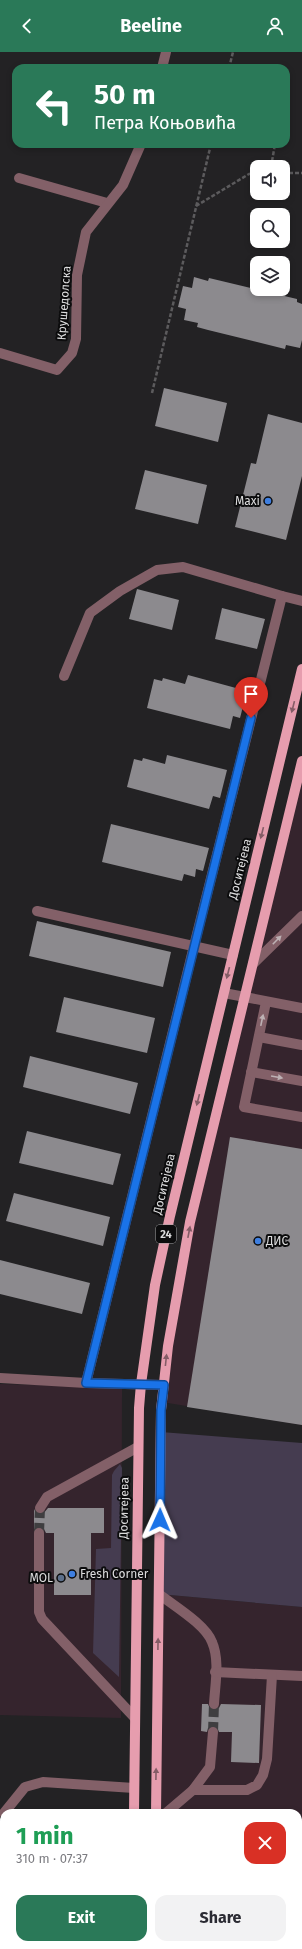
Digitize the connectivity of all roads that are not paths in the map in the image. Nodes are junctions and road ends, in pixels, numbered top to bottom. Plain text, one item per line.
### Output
1 (166, 52) edge
2 (163, 64) edge
3 (139, 148) edge
4 (19, 178) dead end
5 (107, 203) junction
6 (0, 353) edge
7 (282, 596) junction
8 (302, 601) edge
9 (302, 669) edge
10 (64, 676) dead end
11 (302, 761) edge
12 (36, 911) dead end
13 (302, 916) edge
14 (194, 946) junction
15 (233, 955) junction
16 (253, 964) junction
17 (224, 992) junction
18 (245, 998) junction
19 (266, 1002) junction
20 (302, 1008) edge
21 (259, 1037) junction
22 (302, 1045) edge
23 (251, 1072) junction
24 (302, 1081) edge
25 (302, 1117) edge
26 (0, 1378) edge
27 (86, 1383) junction
28 (141, 1384) junction
29 (164, 1385) junction
30 (138, 1447) junction
31 (40, 1508) tunnel mouth
32 (39, 1533) tunnel mouth
33 (159, 1594) junction
34 (216, 1672) junction
35 (272, 1675) junction
36 (302, 1676) edge
37 (214, 1704) tunnel mouth
38 (135, 1718) junction
39 (213, 1732) tunnel mouth
40 (134, 1788) junction
41 (193, 1790) junction
42 (7, 1809) edge
43 (134, 1809) edge
44 (156, 1809) edge
45 (171, 1809) edge

1 - 2 street
3 - 5 street, Крушедолска
4 - 5 street
5 - 6 street, Крушедолска
7 - 8 street
7 - 10 street
7 - 14 street
9 -> 15 main road, Доситејева / 24
11 - 16 main road, 24
12 - 14 street
16 -> 13 street
14 - 15 street
14 - 27 street
15 -> 17 main road, Доситејева / 24
16 - 18 main road, 24
17 - 18 street
17 -> 28 main road, Доситејева / 24
18 - 19 street
29 -> 18 main road, 24
19 - 20 street
21 -> 19 street
21 - 22 street
21 - 23 street
23 -> 24 street
23 - 25 street
26 - 27 street
27 - 28 street
28 - 29 street
28 - 30 main road, Доситејева / 24
29 - 33 main road, 24
30 - 31 street
30 - 38 main road, Доситејева / 24
32 - 38 street
33 - 34 street
44 -> 33 main road, 24
34 - 35 street
34 - 37 street
35 - 36 street
35 - 41 street
38 - 40 main road, Доситејева / 24
39 - 41 street
40 - 42 street
40 - 43 main road, Доситејева / 24
41 - 45 street

